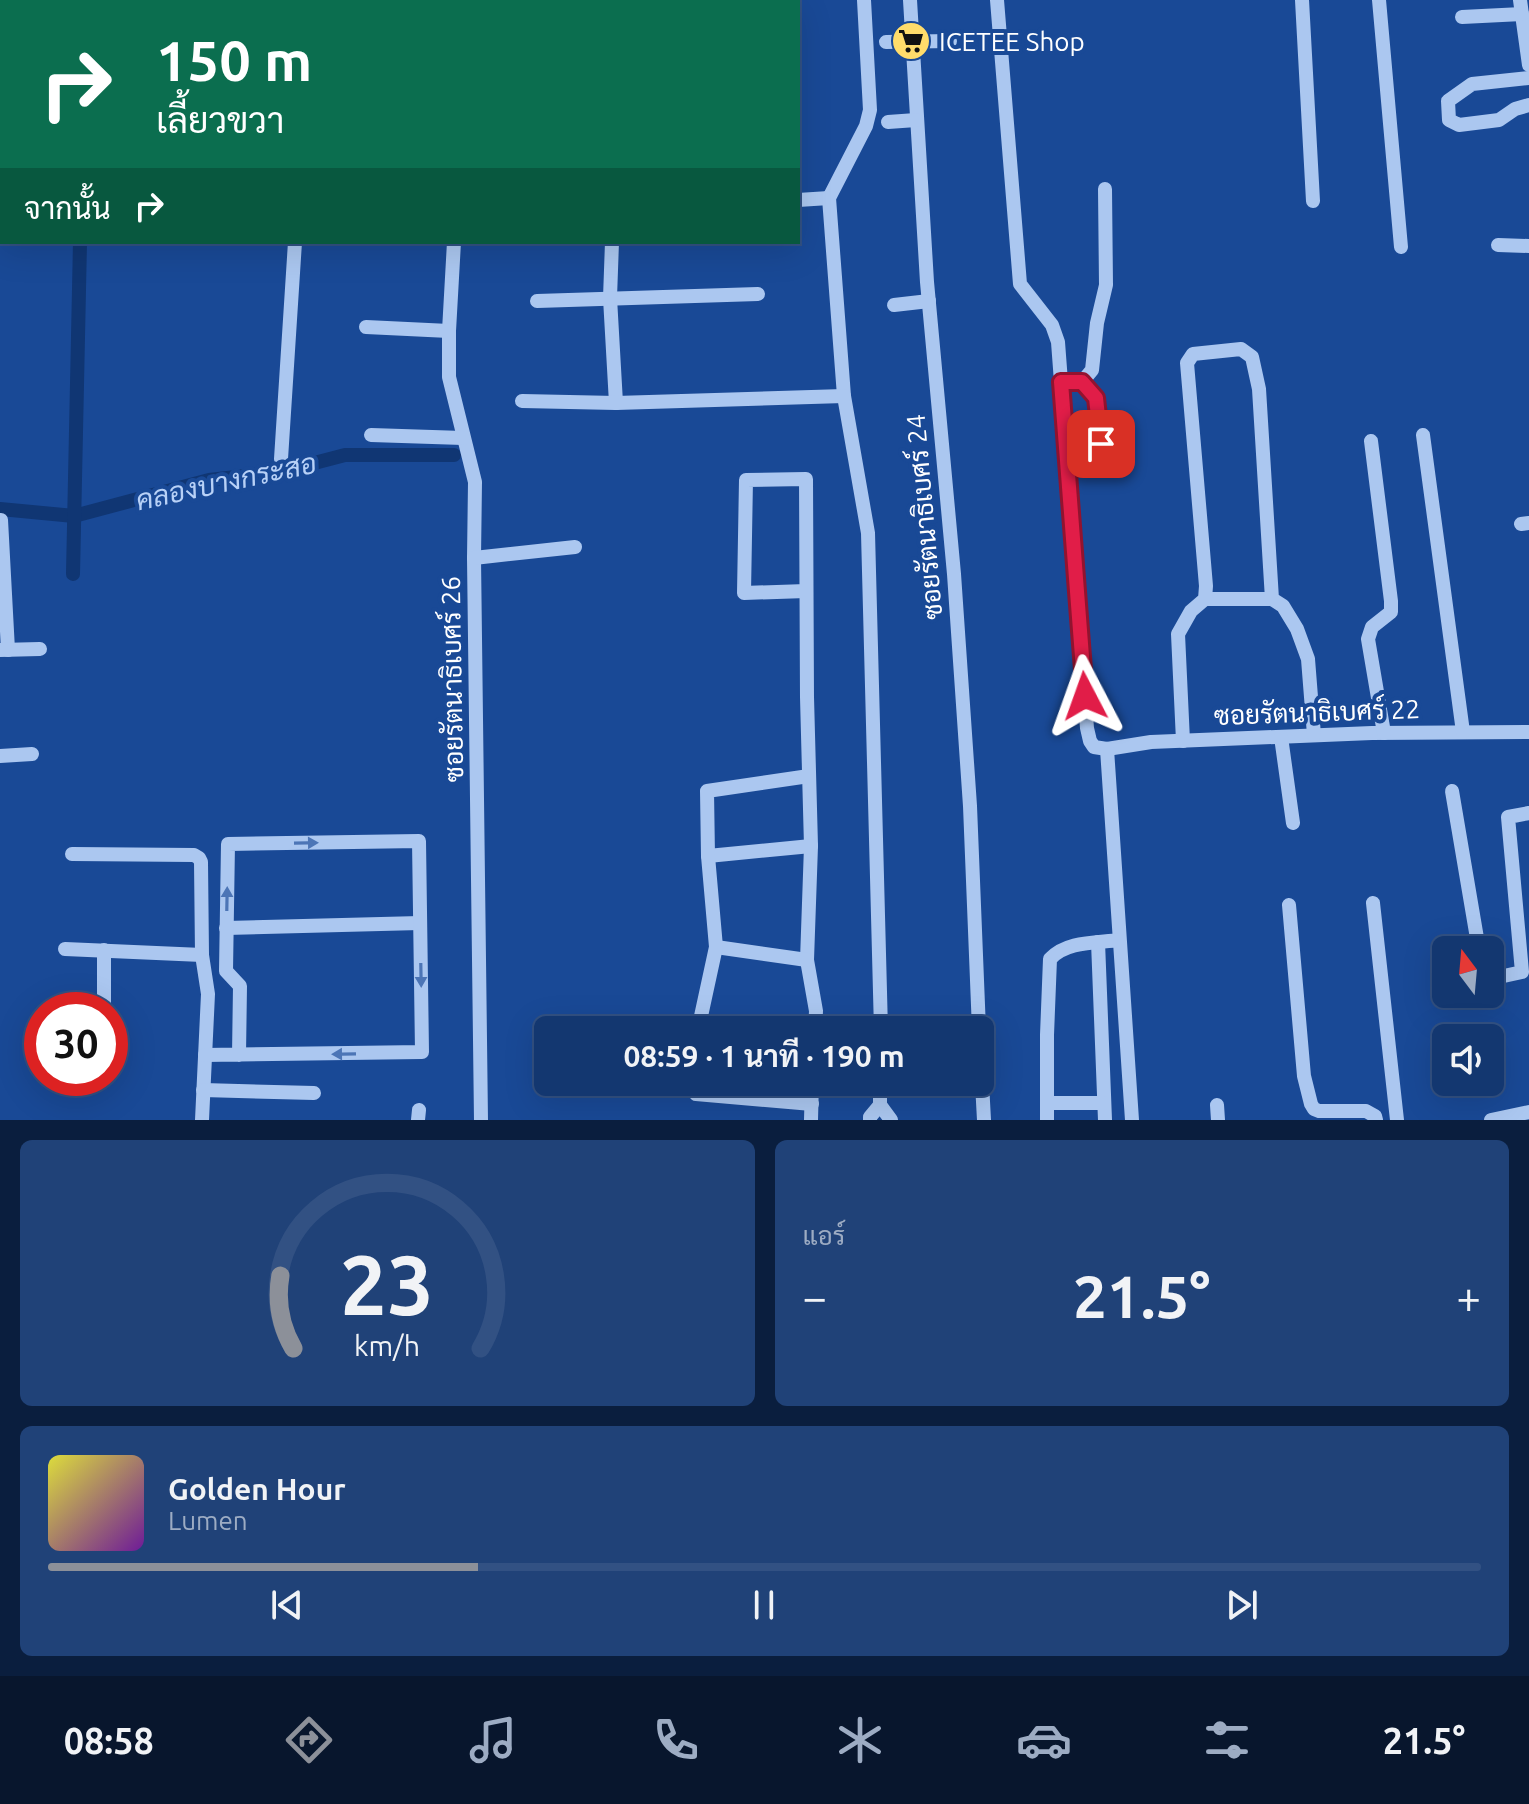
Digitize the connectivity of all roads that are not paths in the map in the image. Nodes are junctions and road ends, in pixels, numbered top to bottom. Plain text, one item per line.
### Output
1 (864, 0) edge
2 (910, 0) edge
3 (997, 0) edge
4 (1302, 0) edge
5 (1379, 0) edge
6 (1521, 7) edge
7 (1462, 17) dead end
8 (912, 40) junction
9 (950, 41) dead end
10 (886, 42) dead end
11 (1529, 65) edge
12 (1529, 78) edge
13 (1529, 105) edge
14 (916, 120) junction
15 (888, 122) dead end
16 (1105, 189) dead end
17 (829, 198) junction
18 (800, 200) edge
19 (1313, 201) dead end
20 (295, 244) edge
21 (454, 244) edge
22 (612, 244) edge
23 (1498, 245) dead end
24 (1529, 246) edge
25 (1401, 247) dead end
26 (758, 294) dead end
27 (610, 298) junction
28 (537, 301) dead end
29 (929, 301) junction
30 (894, 305) dead end
31 (366, 327) dead end
32 (449, 331) junction
33 (1061, 382) junction
34 (1082, 382) junction
35 (844, 396) junction
36 (522, 401) dead end
37 (616, 403) junction
38 (371, 435) dead end
39 (1423, 435) dead end
40 (463, 438) junction
41 (1371, 441) dead end
42 (1101, 444) dead end
43 (281, 459) dead end
44 (1, 520) edge
45 (575, 547) dead end
46 (474, 558) junction
47 (806, 591) junction
48 (1205, 599) junction
49 (1272, 599) junction
50 (40, 649) dead end
51 (4, 650) edge
52 (1463, 732) junction
53 (1529, 732) edge
54 (1384, 733) junction
55 (1314, 735) junction
56 (1281, 737) junction
57 (1183, 741) junction
58 (1107, 749) junction
59 (32, 754) dead end
60 (0, 756) edge
61 (809, 776) junction
62 (1452, 791) dead end
63 (1529, 813) edge
64 (1293, 823) dead end
65 (811, 846) junction
66 (72, 854) dead end
67 (708, 856) junction
68 (1373, 903) dead end
69 (1289, 905) dead end
70 (420, 923) junction
71 (226, 928) junction
72 (1477, 936) edge
73 (1119, 940) junction
74 (1098, 942) junction
75 (716, 947) junction
76 (65, 949) dead end
77 (104, 950) junction
78 (202, 955) junction
79 (807, 960) junction
80 (1504, 976) edge
81 (104, 992) edge
82 (701, 1016) edge
83 (816, 1016) edge
84 (881, 1016) edge
85 (978, 1016) edge
86 (205, 1055) junction
87 (239, 1055) junction
88 (203, 1090) junction
89 (314, 1093) dead end
90 (719, 1096) edge
91 (812, 1096) edge
92 (880, 1096) edge
93 (983, 1096) edge
94 (1047, 1103) junction
95 (1104, 1103) junction
96 (812, 1104) junction
97 (880, 1105) junction
98 (1529, 1112) edge
99 (202, 1120) edge
100 (481, 1120) edge
101 (811, 1120) edge
102 (870, 1120) edge
103 (891, 1120) edge
104 (984, 1120) edge
105 (1047, 1120) edge
106 (1105, 1120) edge
107 (1132, 1120) edge
108 (1376, 1120) edge
109 (1397, 1120) edge
110 (1491, 1120) edge

1 - 17 street
2 - 8 street, ซอยรัตนาธิเบศร์ 24
3 - 33 street
4 - 19 street
5 - 25 street
6 - 7 street
6 - 11 street
8 - 9 street
8 - 10 street
8 - 14 street, ซอยรัตนาธิเบศร์ 24
12 - 13 street
14 - 15 street
14 - 29 street, ซอยรัตนาธิเบศร์ 24
16 - 34 street
17 - 18 street
17 - 35 street
20 - 43 street
21 - 32 street, ซอยรัตนาธิเบศร์ 26
22 - 27 street
23 - 24 street
26 - 27 street
27 - 28 street
27 - 37 street
29 - 30 street
29 - 85 street, ซอยรัตนาธิเบศร์ 24
31 - 32 street
32 - 40 street, ซอยรัตนาธิเบศร์ 26
33 - 34 street
33 - 58 street
34 - 42 street
35 - 37 street
35 - 84 street
36 - 37 street
38 - 40 street
39 - 52 street
40 - 46 street, ซอยรัตนาธิเบศร์ 26
41 - 54 street
44 - 51 street
45 - 46 street
46 - 100 street, ซอยรัตนาธิเบศร์ 26
47 - 47 street
47 - 61 street
48 - 49 street
48 - 49 street
48 - 57 street
49 - 55 street
50 - 51 street
52 - 53 street, ซอยรัตนาธิเบศร์ 22
52 - 54 street, ซอยรัตนาธิเบศร์ 22
54 - 55 street, ซอยรัตนาธิเบศร์ 22
55 - 56 street, ซอยรัตนาธิเบศร์ 22
56 - 57 street, ซอยรัตนาธิเบศร์ 22
56 - 64 street
57 - 58 street, ซอยรัตนาธิเบศร์ 22
58 - 73 street
59 - 60 street
61 - 65 street
61 - 67 street
62 - 72 street
63 - 80 street
65 - 67 street
65 - 79 street
66 - 78 street
67 - 75 street
68 - 109 street
69 - 108 street
70 - 71 street
71 -> 70 street
70 -> 87 street
71 - 87 street
73 - 74 street
73 - 107 street
74 - 94 street
74 - 95 street
75 - 79 street
75 - 82 street
76 - 77 street
77 - 78 street
77 - 81 street
78 - 86 street
79 - 83 street
86 - 87 street
86 - 88 street
88 - 89 street
88 - 99 street
90 - 96 street
91 - 96 street
92 - 97 street
93 - 104 street
94 - 95 street
94 - 105 street
95 - 106 street
96 - 101 street
97 - 102 street
97 - 103 street
98 - 110 street

